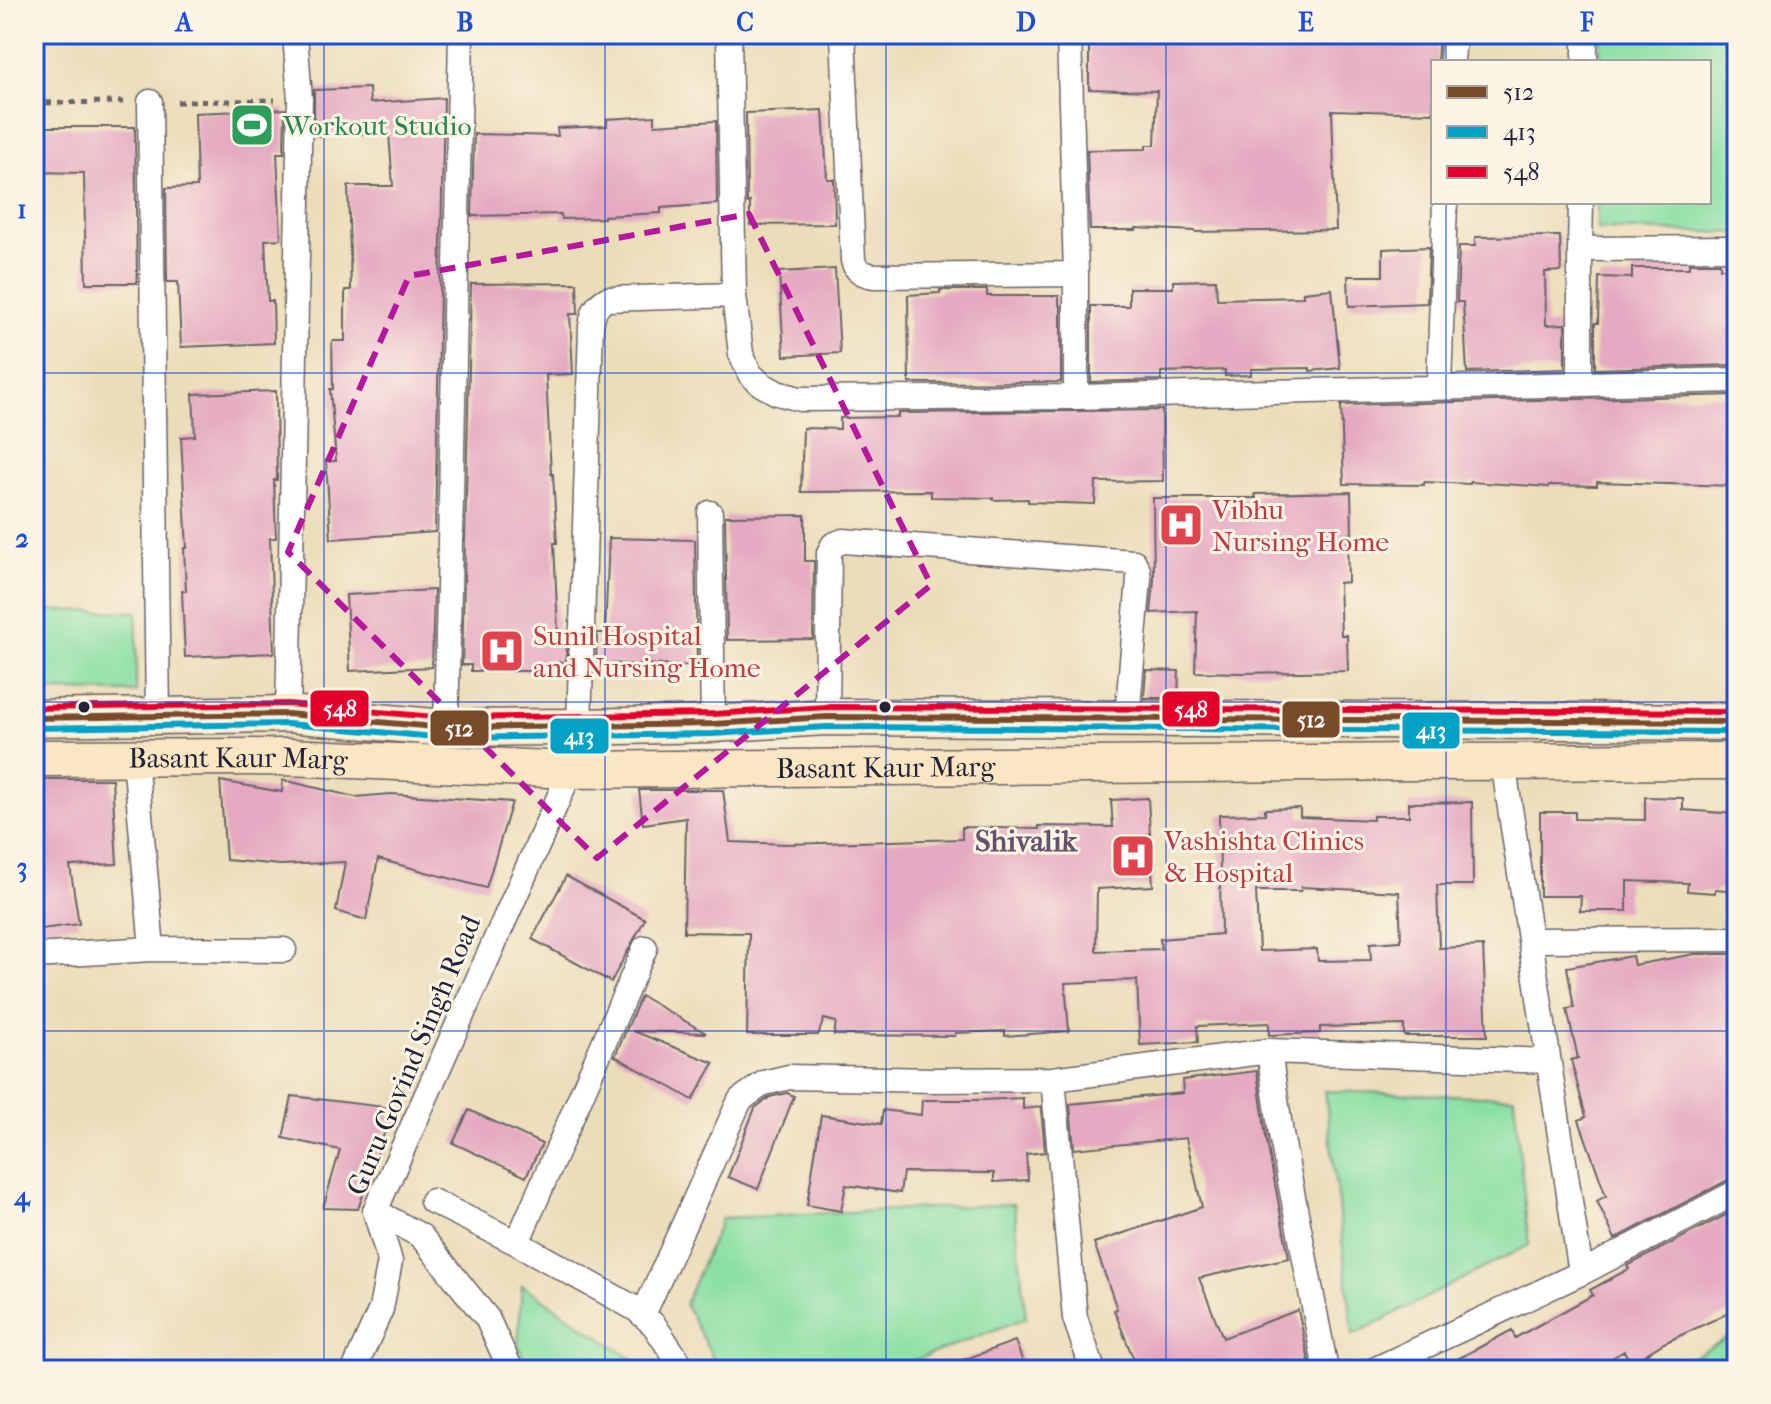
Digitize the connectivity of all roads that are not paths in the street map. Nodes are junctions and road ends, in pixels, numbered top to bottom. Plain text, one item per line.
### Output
1 (295, 34) edge
2 (461, 34) edge
3 (729, 34) edge
4 (843, 34) edge
5 (1069, 34) edge
6 (1454, 34) edge
7 (1585, 34) edge
8 (1452, 60) edge
9 (1585, 60) edge
10 (150, 102) dead end
11 (1445, 204) edge
12 (1581, 204) edge
13 (1737, 248) edge
14 (1580, 249) junction
15 (1076, 274) junction
16 (734, 295) junction
17 (1737, 380) edge
18 (1580, 384) junction
19 (1439, 387) junction
20 (1076, 397) junction
21 (710, 513) dead end
22 (288, 714) junction
23 (158, 716) junction
24 (827, 717) junction
25 (34, 718) edge
26 (1127, 719) junction
27 (1737, 722) edge
28 (713, 724) junction
29 (579, 727) junction
30 (446, 728) junction
31 (34, 758) edge
32 (135, 758) junction
33 (1737, 761) edge
34 (1503, 762) junction
35 (571, 770) junction
36 (1737, 939) edge
37 (1530, 940) junction
38 (645, 948) dead end
39 (152, 949) junction
40 (284, 950) dead end
41 (34, 956) edge
42 (1269, 1051) junction
43 (1548, 1061) junction
44 (1053, 1079) junction
45 (1737, 1192) edge
46 (432, 1201) dead end
47 (375, 1211) junction
48 (517, 1243) junction
49 (1581, 1273) junction
50 (643, 1315) junction
51 (354, 1370) edge
52 (511, 1370) edge
53 (684, 1370) edge
54 (1093, 1370) edge
55 (1326, 1370) edge
56 (1374, 1370) edge

1 - 22 street
2 - 30 street
3 - 16 street
4 - 15 street
5 - 15 street
6 - 8 street
7 - 9 street
10 - 23 street
11 - 19 street
12 - 14 street
13 - 14 street
14 - 18 street
15 - 20 street
16 - 20 street
16 - 29 street, Guru Govind Singh Road
17 - 18 street
18 - 19 street
19 - 20 street
21 - 28 street
22 - 23 main road, Basant Kaur Marg
22 - 30 main road, Basant Kaur Marg
23 - 25 main road, Basant Kaur Marg
24 - 26 main road, Basant Kaur Marg
24 - 26 street
24 - 28 main road, Basant Kaur Marg
26 - 27 main road, Basant Kaur Marg
28 - 29 main road, Basant Kaur Marg
29 - 30 main road, Basant Kaur Marg
29 - 35 street, Guru Govind Singh Road
31 - 32 main road, Basant Kaur Marg
32 - 35 main road, Basant Kaur Marg
32 - 39 street
33 - 34 main road, Basant Kaur Marg
34 - 35 main road, Basant Kaur Marg
34 - 37 street
35 - 47 street, Guru Govind Singh Road
36 - 37 street
37 - 43 street
38 - 48 street
39 - 40 street
39 - 41 street
42 - 43 street
42 - 44 street
42 - 55 street
43 - 49 street
44 - 50 street
44 - 54 street
45 - 49 street
46 - 48 street
47 - 51 street, Guru Govind Singh Road
47 - 52 street
48 - 50 street
49 - 56 street
50 - 53 street

